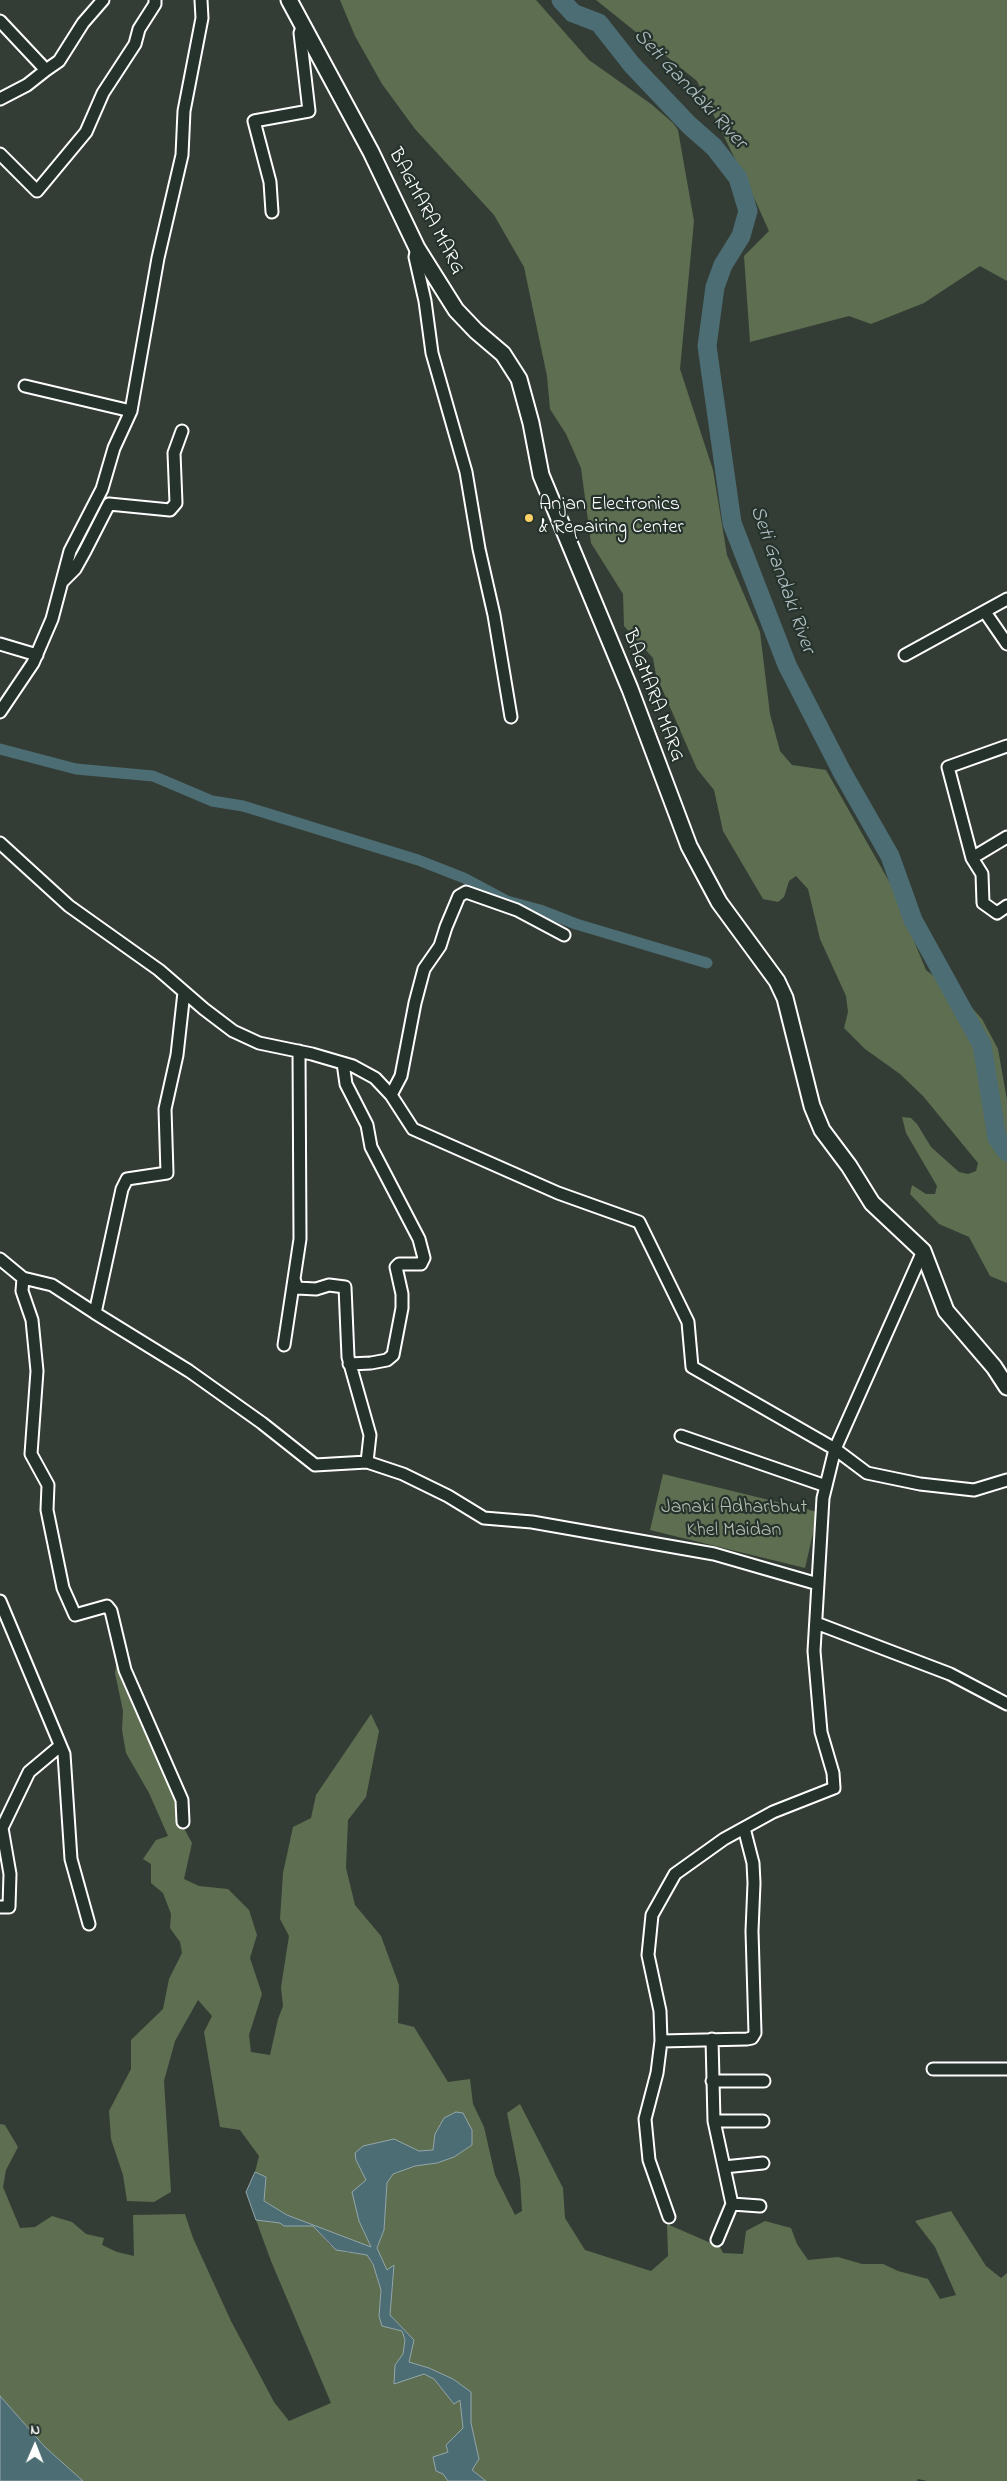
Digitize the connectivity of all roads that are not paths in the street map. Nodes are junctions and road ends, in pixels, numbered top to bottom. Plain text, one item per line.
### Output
1 (103, 0) edge
2 (155, 0) edge
3 (201, 0) edge
4 (290, 0) edge
5 (0, 22) edge
6 (303, 25) junction
7 (46, 70) junction
8 (0, 100) edge
9 (0, 154) edge
10 (272, 212) dead end
11 (417, 248) junction
12 (25, 386) dead end
13 (131, 411) junction
14 (182, 431) dead end
15 (62, 582) junction
16 (1007, 599) edge
17 (985, 612) junction
18 (0, 644) edge
19 (1007, 644) edge
20 (37, 655) junction
21 (905, 655) dead end
22 (0, 712) edge
23 (511, 717) dead end
24 (1007, 746) edge
25 (1007, 837) edge
26 (0, 843) edge
27 (972, 858) junction
28 (1007, 906) edge
29 (564, 935) dead end
30 (184, 992) junction
31 (299, 1051) junction
32 (343, 1063) junction
33 (391, 1095) junction
34 (923, 1251) junction
35 (0, 1259) edge
36 (24, 1278) junction
37 (294, 1279) junction
38 (95, 1314) junction
39 (284, 1345) dead end
40 (349, 1364) junction
41 (1007, 1387) edge
42 (681, 1436) dead end
43 (835, 1449) junction
44 (367, 1462) junction
45 (1007, 1480) edge
46 (826, 1486) junction
47 (818, 1584) junction
48 (0, 1601) edge
49 (816, 1622) junction
50 (1007, 1704) edge
51 (60, 1746) junction
52 (184, 1822) dead end
53 (744, 1828) junction
54 (0, 1907) edge
55 (89, 1924) dead end
56 (712, 2039) junction
57 (661, 2041) junction
58 (1007, 2068) edge
59 (933, 2069) dead end
60 (712, 2081) junction
61 (764, 2081) dead end
62 (714, 2121) junction
63 (763, 2121) dead end
64 (763, 2164) dead end
65 (724, 2166) junction
66 (732, 2204) junction
67 (760, 2206) dead end
68 (669, 2217) dead end
69 (717, 2240) dead end

1 - 7 street
2 - 9 street
3 - 13 street
4 - 6 main road, BAGMARA MARG
5 - 7 street
6 - 10 street
6 - 11 main road, BAGMARA MARG
7 - 8 street
11 - 23 street
11 - 34 main road, BAGMARA MARG
12 - 13 street
13 - 15 street
14 - 15 street
15 - 20 street
16 - 17 street
17 - 19 street
17 - 21 street
18 - 20 street
20 - 22 street
24 - 27 street
25 - 27 street
26 - 30 street
27 - 28 street
29 - 33 street
30 - 31 street
30 - 38 street
31 - 32 street
31 - 37 street
32 - 33 street
32 - 40 street
33 - 43 street
34 - 41 main road, BAGMARA MARG
34 - 43 street
35 - 36 street
36 - 38 street
36 - 52 street
37 - 39 street
37 - 40 street
38 - 44 street
40 - 44 street
42 - 46 street
43 - 45 street
43 - 46 street
44 - 47 street
46 - 47 street
47 - 49 street
48 - 51 street
49 - 50 street
49 - 53 street
51 - 54 street
51 - 55 street
53 - 56 street
53 - 57 street
56 - 57 street
56 - 60 street
57 - 68 street
58 - 59 street
60 - 61 street
60 - 62 street
62 - 63 street
62 - 65 street
64 - 65 street
65 - 66 street
66 - 67 street
66 - 69 street

